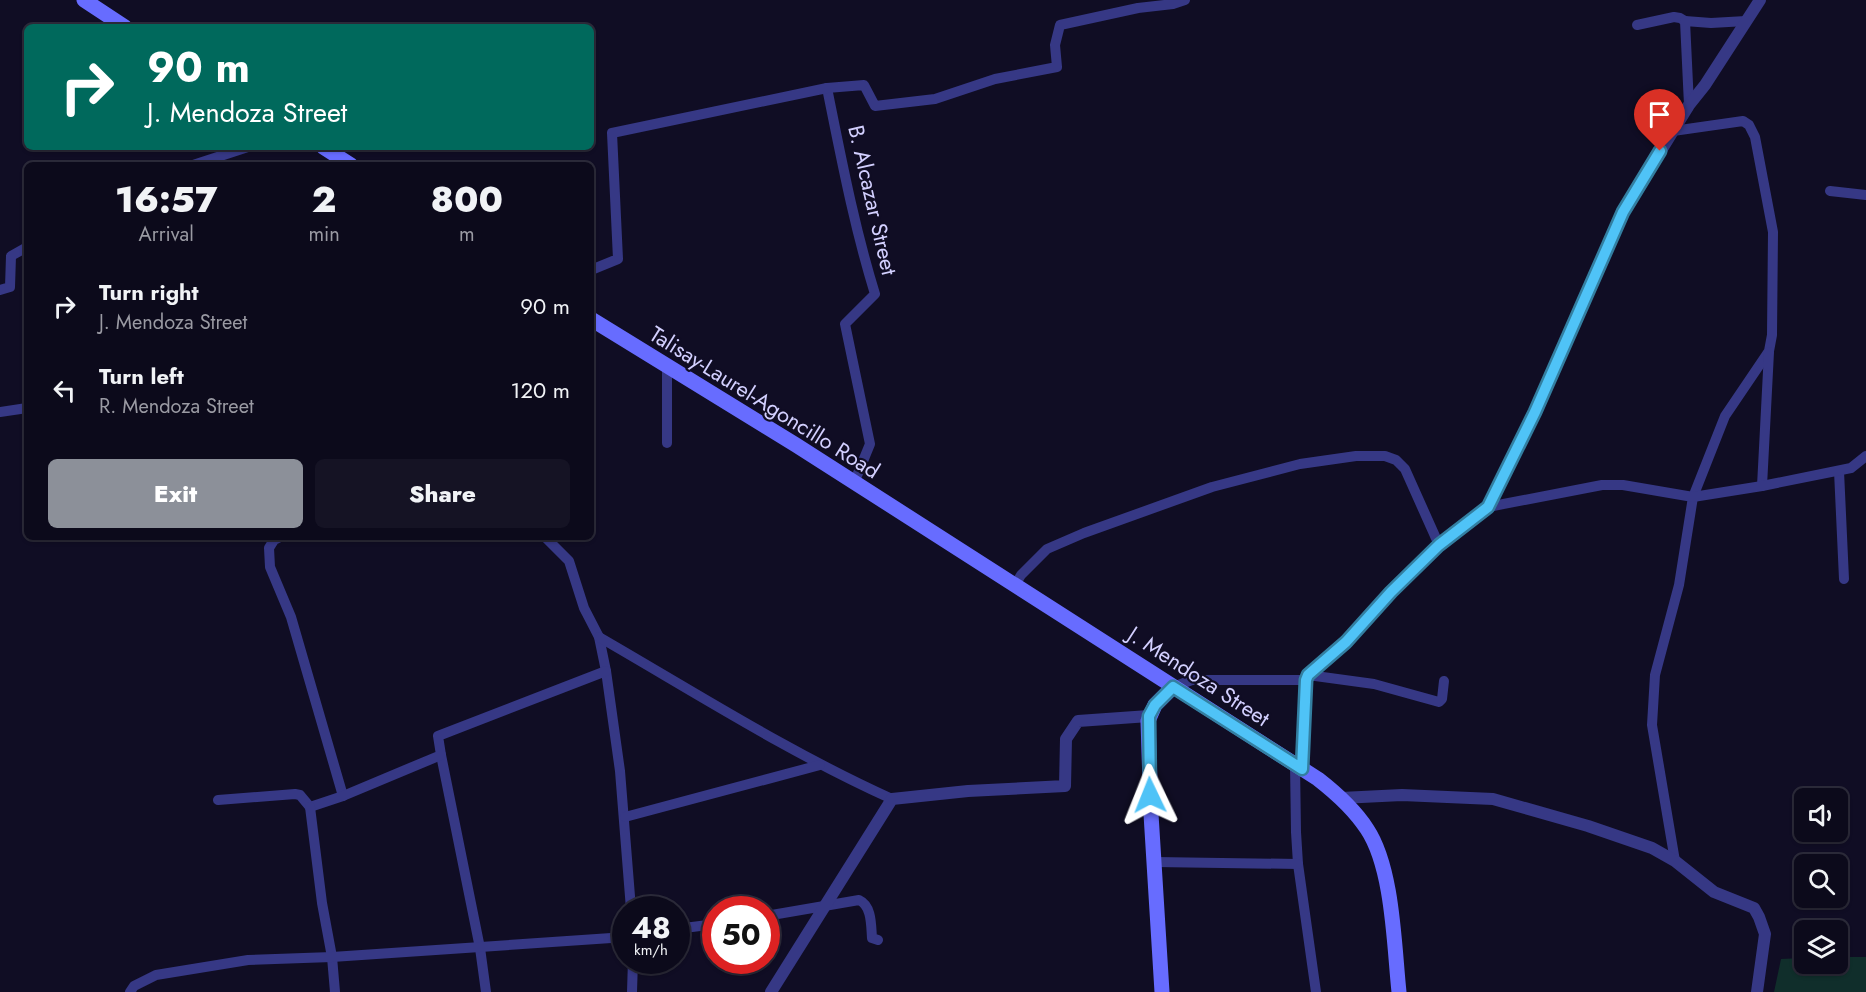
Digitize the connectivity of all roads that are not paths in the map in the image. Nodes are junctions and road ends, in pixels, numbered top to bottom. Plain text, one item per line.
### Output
1 (84, 0) edge
2 (1185, 0) edge
3 (1761, 0) edge
4 (1685, 21) junction
5 (1746, 21) junction
6 (120, 24) edge
7 (1637, 25) dead end
8 (827, 88) junction
9 (1689, 105) junction
10 (1673, 131) junction
11 (239, 150) edge
12 (328, 150) edge
13 (203, 162) edge
14 (346, 162) edge
15 (1830, 191) dead end
16 (1866, 195) edge
17 (24, 250) edge
18 (594, 269) edge
19 (0, 290) edge
20 (594, 321) edge
21 (1769, 351) junction
22 (667, 366) junction
23 (24, 408) edge
24 (0, 412) edge
25 (667, 443) dead end
26 (1866, 445) edge
27 (1866, 456) edge
28 (1851, 468) junction
29 (1839, 471) junction
30 (854, 483) junction
31 (1762, 486) junction
32 (1693, 497) junction
33 (1488, 507) junction
34 (916, 522) joint
35 (274, 540) edge
36 (548, 540) edge
37 (1439, 545) junction
38 (1844, 579) dead end
39 (1015, 585) junction
40 (599, 637) junction
41 (606, 671) junction
42 (1307, 677) junction
43 (1444, 681) dead end
44 (1173, 687) junction
45 (1149, 716) junction
46 (441, 755) junction
47 (820, 765) junction
48 (1299, 766) junction
49 (343, 796) junction
50 (1341, 798) junction
51 (892, 799) junction
52 (218, 800) dead end
53 (310, 807) junction
54 (625, 817) junction
55 (1675, 861) junction
56 (1155, 862) junction
57 (1298, 864) junction
58 (630, 896) edge
59 (824, 907) junction
60 (780, 914) edge
61 (612, 938) edge
62 (878, 940) dead end
63 (480, 948) junction
64 (332, 957) junction
65 (633, 974) edge
66 (130, 992) edge
67 (335, 992) edge
68 (486, 992) edge
69 (632, 992) edge
70 (771, 992) edge
71 (1162, 992) edge
72 (1316, 992) edge
73 (1400, 992) edge
74 (1757, 992) edge

1 - 6 main road
2 - 8 street
3 - 5 street
4 - 5 street
4 - 7 street
4 - 9 street
5 - 9 street
8 - 18 street
8 - 30 street, B. Alcazar Street
9 - 10 street
10 - 21 street
10 - 33 street
11 - 13 street
12 - 14 main road
15 - 16 street
17 - 19 street
20 - 22 main road, Talisay-Laurel-Agoncillo Road
21 - 31 street
21 - 32 street
22 - 25 street
22 - 30 main road, Talisay-Laurel-Agoncillo Road
23 - 24 street
26 - 28 street
27 - 28 street
28 - 29 street
29 - 31 street
29 - 38 street
30 - 34 main road, Talisay-Laurel-Agoncillo Road
31 - 32 street
32 - 33 street
32 - 55 street
33 - 37 street
34 - 39 main road, J. Mendoza Street
35 - 49 street
36 - 40 street
37 - 39 street
37 - 42 street
39 - 44 main road, J. Mendoza Street
40 - 41 street
40 - 47 street
41 - 46 street
41 - 54 street
42 - 43 street
42 - 44 street
42 - 48 street
44 - 45 main road
44 - 48 main road, J. Mendoza Street
45 - 51 street
45 - 56 main road
46 - 49 street
46 - 63 street
47 - 51 street
47 - 54 street
48 - 50 main road, J. Mendoza Street
48 - 57 street
49 - 53 street
50 - 55 street
50 - 73 main road, J. Mendoza Street
51 - 59 street
52 - 53 street
53 - 64 street
54 - 58 street
55 - 74 street
56 - 57 street
56 - 71 main road
57 - 72 street
59 - 60 street
59 - 62 street
59 - 70 street
61 - 63 street
63 - 64 street
63 - 68 street
64 - 66 street
64 - 67 street
65 - 69 street

